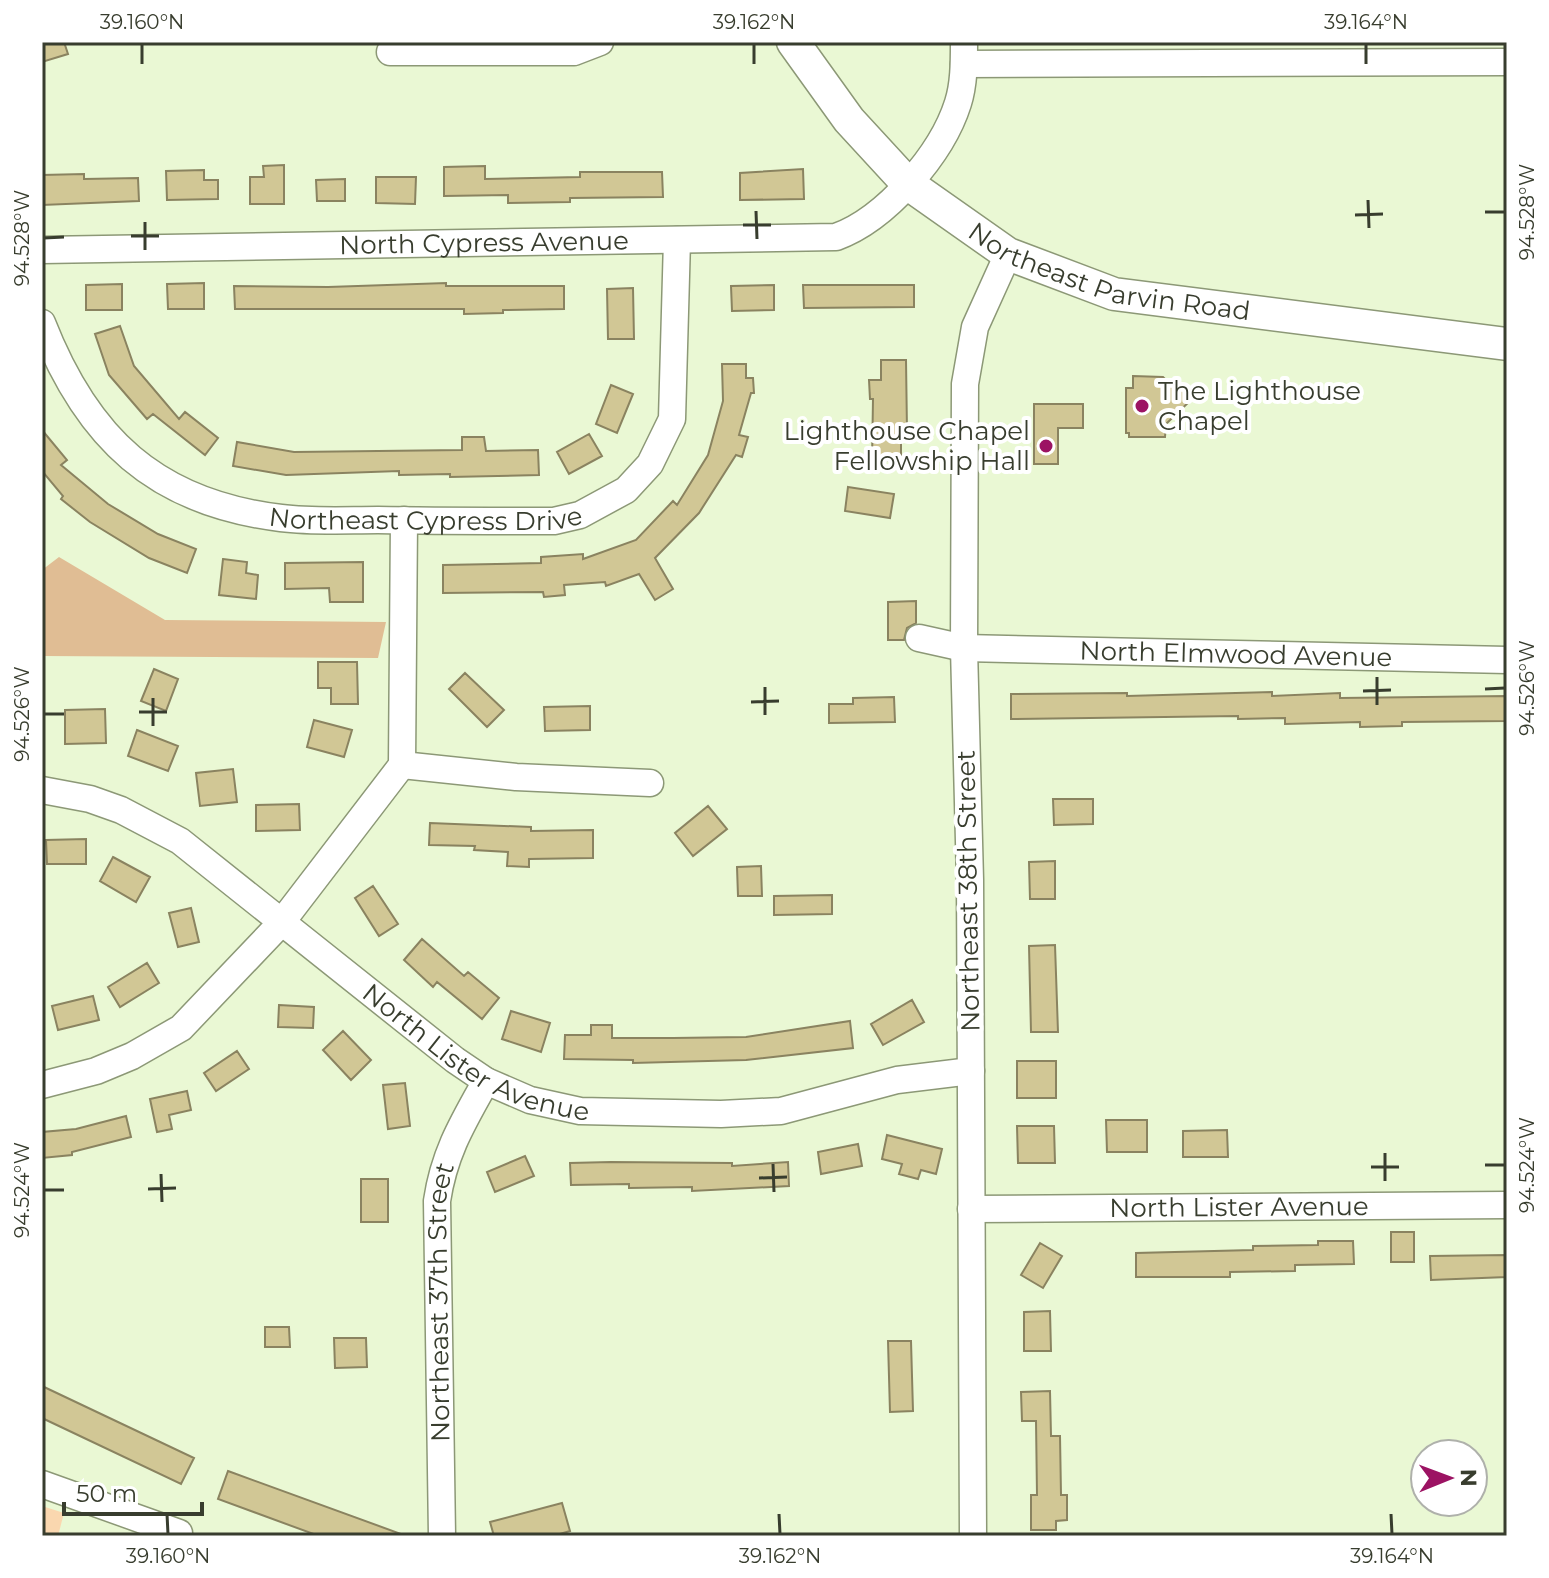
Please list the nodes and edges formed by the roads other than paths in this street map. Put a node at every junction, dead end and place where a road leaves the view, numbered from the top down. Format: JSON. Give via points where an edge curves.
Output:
{"nodes":[{"id":1,"x":600,"y":42,"type":"edge"},
{"id":2,"x":793,"y":42,"type":"edge"},
{"id":3,"x":513,"y":46,"type":"edge"},
{"id":4,"x":390,"y":52,"type":"dead end"},
{"id":5,"x":1369,"y":52,"type":"edge"},
{"id":6,"x":964,"y":53,"type":"edge"},
{"id":7,"x":1507,"y":62,"type":"edge"},
{"id":8,"x":907,"y":183,"type":"junction"},
{"id":9,"x":677,"y":240,"type":"junction"},
{"id":10,"x":42,"y":250,"type":"edge"},
{"id":11,"x":1008,"y":254,"type":"junction"},
{"id":12,"x":42,"y":323,"type":"edge"},
{"id":13,"x":1507,"y":344,"type":"edge"},
{"id":14,"x":404,"y":520,"type":"junction"},
{"id":15,"x":919,"y":638,"type":"dead end"},
{"id":16,"x":964,"y":648,"type":"junction"},
{"id":17,"x":1507,"y":660,"type":"edge"},
{"id":18,"x":402,"y":765,"type":"junction"},
{"id":19,"x":650,"y":783,"type":"dead end"},
{"id":20,"x":42,"y":790,"type":"edge"},
{"id":21,"x":281,"y":923,"type":"junction"},
{"id":22,"x":971,"y":1071,"type":"junction"},
{"id":23,"x":486,"y":1081,"type":"junction"},
{"id":24,"x":42,"y":1085,"type":"edge"},
{"id":25,"x":1507,"y":1205,"type":"edge"},
{"id":26,"x":971,"y":1209,"type":"junction"},
{"id":27,"x":42,"y":1484,"type":"edge"},
{"id":28,"x":179,"y":1535,"type":"edge"},
{"id":29,"x":442,"y":1536,"type":"edge"},
{"id":30,"x":973,"y":1536,"type":"edge"}],
"edges":[{"from":1,"to":3,"type":"street","via":[[574,52]]},
{"from":2,"to":8,"type":"main road","name":"Northeast Parvin Road","via":[[849,120]]},
{"from":3,"to":4,"type":"street"},
{"from":5,"to":6,"type":"street"},
{"from":5,"to":7,"type":"street"},
{"from":6,"to":8,"type":"street","via":[[958,102],[948,128]]},
{"from":8,"to":9,"type":"street","name":"North Cypress Avenue","via":[[872,219],[836,237]]},
{"from":8,"to":11,"type":"main road","name":"Northeast Parvin Road"},
{"from":9,"to":10,"type":"street","name":"North Cypress Avenue"},
{"from":9,"to":14,"type":"street","name":"Northeast Cypress Drive","via":[[672,419],[650,464],[626,490],[580,515],[554,521]]},
{"from":11,"to":13,"type":"main road","name":"Northeast Parvin Road","via":[[1114,294]]},
{"from":11,"to":16,"type":"street","name":"Northeast 38th Street","via":[[975,327],[967,366]]},
{"from":12,"to":14,"type":"street","name":"Northeast Cypress Drive","via":[[89,414],[142,468],[179,492],[280,518]]},
{"from":14,"to":18,"type":"street"},
{"from":15,"to":16,"type":"street","name":"North Elmwood Avenue"},
{"from":16,"to":17,"type":"street","name":"North Elmwood Avenue"},
{"from":16,"to":22,"type":"street","name":"Northeast 38th Street"},
{"from":18,"to":19,"type":"street"},
{"from":18,"to":21,"type":"street"},
{"from":20,"to":21,"type":"street","name":"North Lister Avenue","via":[[90,799],[152,824],[207,861]]},
{"from":21,"to":23,"type":"street","name":"North Lister Avenue"},
{"from":21,"to":24,"type":"street","via":[[181,1028],[96,1071]]},
{"from":22,"to":23,"type":"street","name":"North Lister Avenue","via":[[897,1080],[781,1111],[721,1114],[580,1111],[530,1100]]},
{"from":22,"to":26,"type":"street","name":"Northeast 38th Street"},
{"from":23,"to":29,"type":"street","name":"Northeast 37th Street","via":[[453,1140],[437,1201]]},
{"from":25,"to":26,"type":"street","name":"North Lister Avenue"},
{"from":26,"to":30,"type":"street","name":"Northeast 38th Street"},
{"from":27,"to":28,"type":"street"}]}
